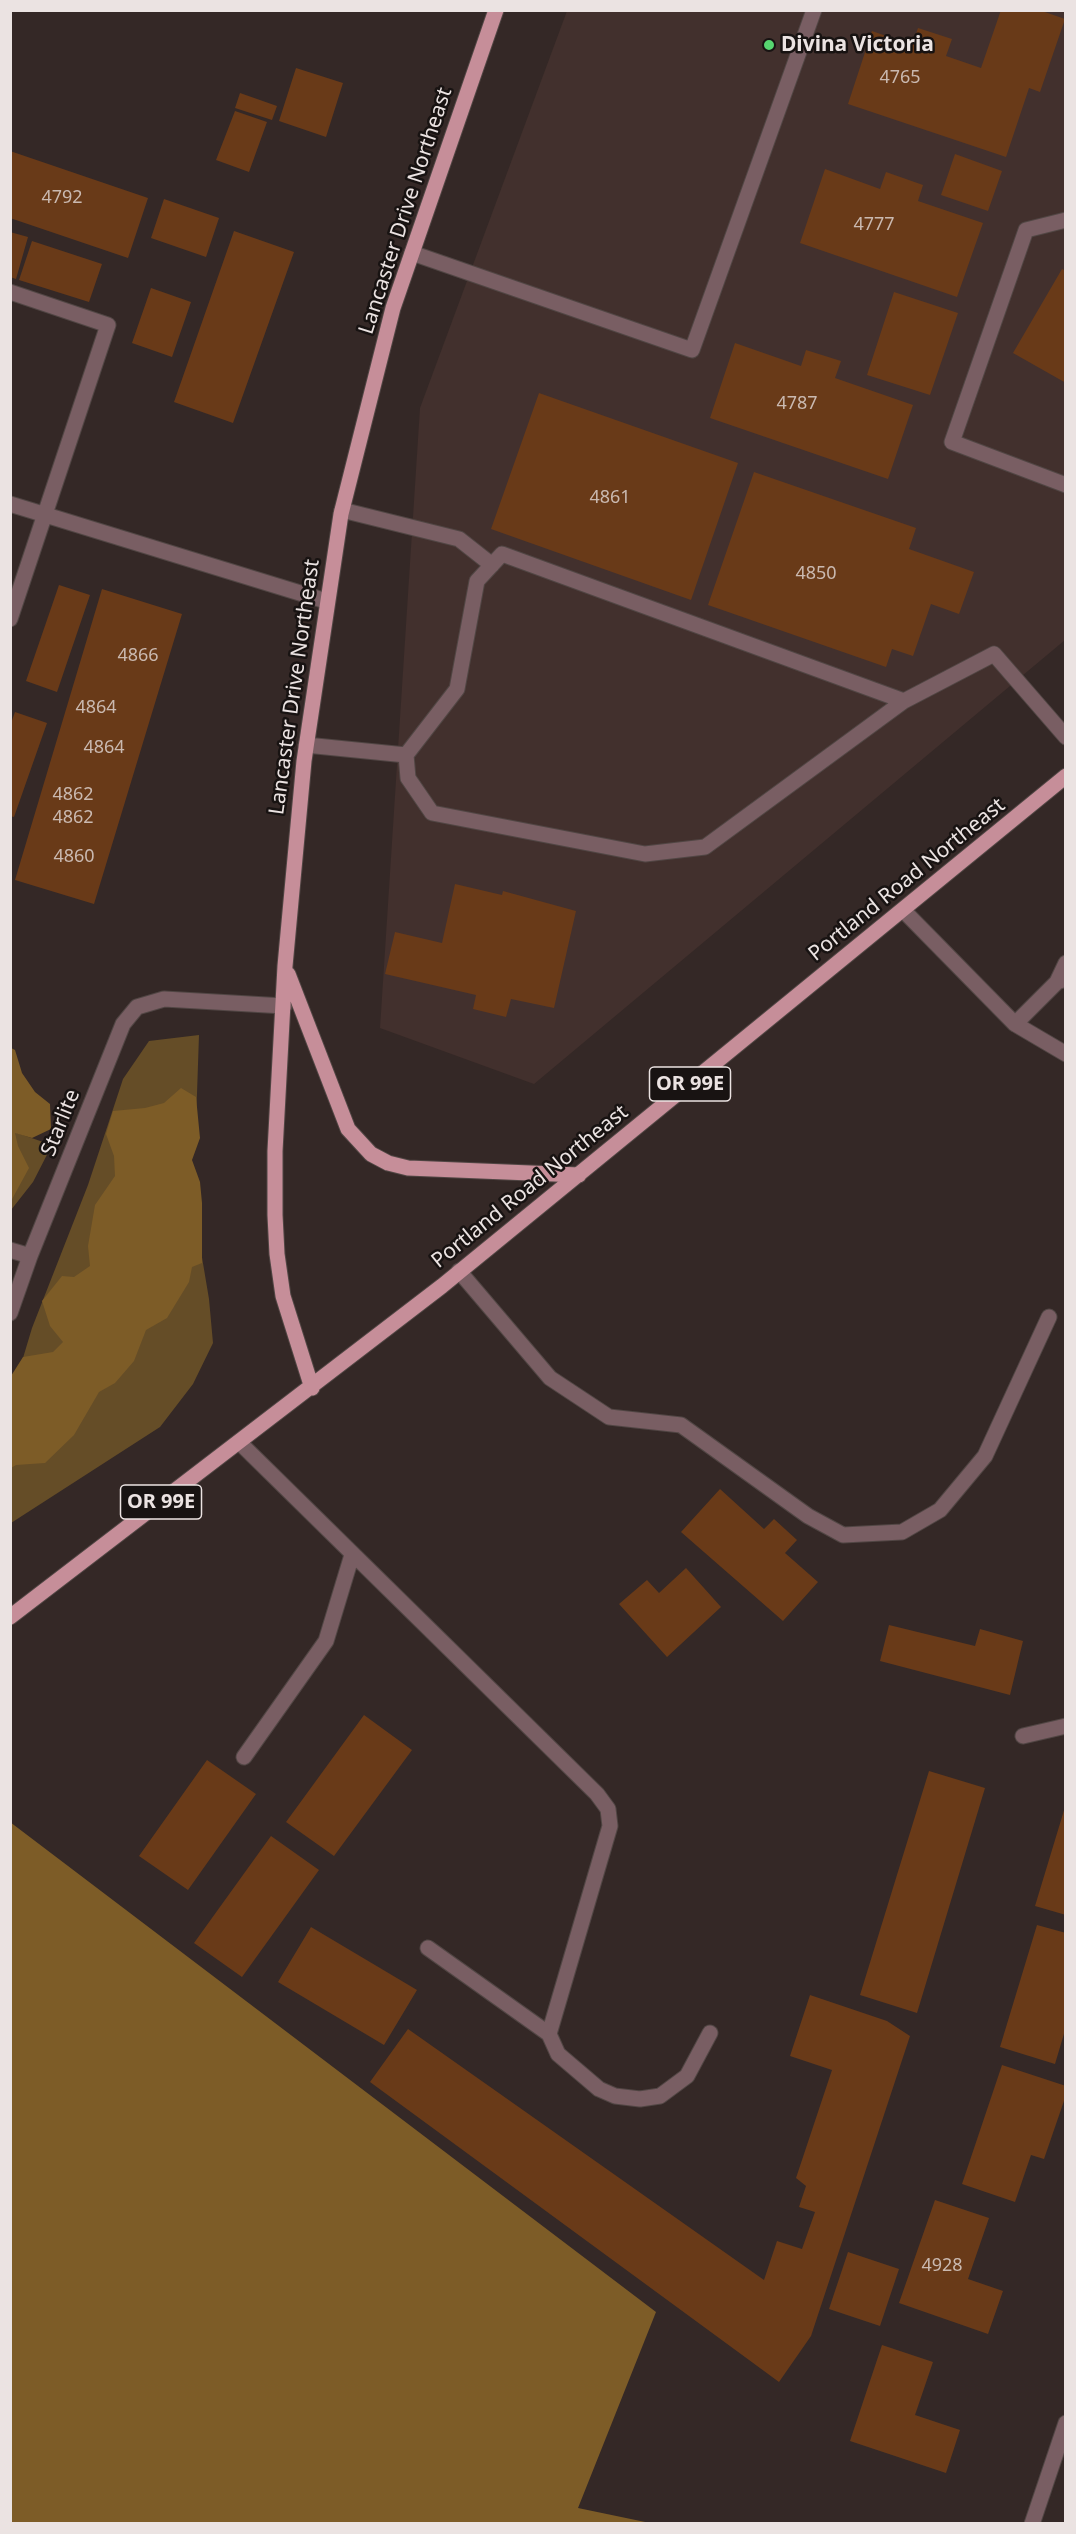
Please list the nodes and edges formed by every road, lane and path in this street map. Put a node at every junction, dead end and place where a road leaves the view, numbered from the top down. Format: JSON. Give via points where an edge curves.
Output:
{"nodes":[{"id":1,"x":496,"y":10,"type":"edge"},
{"id":2,"x":814,"y":10,"type":"edge"},
{"id":3,"x":1065,"y":220,"type":"edge"},
{"id":4,"x":412,"y":253,"type":"junction"},
{"id":5,"x":10,"y":292,"type":"edge"},
{"id":6,"x":1065,"y":485,"type":"edge"},
{"id":7,"x":10,"y":504,"type":"edge"},
{"id":8,"x":342,"y":510,"type":"junction"},
{"id":9,"x":46,"y":516,"type":"junction"},
{"id":10,"x":492,"y":565,"type":"junction"},
{"id":11,"x":326,"y":601,"type":"junction"},
{"id":12,"x":10,"y":619,"type":"edge"},
{"id":13,"x":904,"y":701,"type":"junction"},
{"id":14,"x":1065,"y":737,"type":"edge"},
{"id":15,"x":306,"y":745,"type":"junction"},
{"id":16,"x":406,"y":755,"type":"junction"},
{"id":17,"x":1065,"y":776,"type":"edge"},
{"id":18,"x":903,"y":910,"type":"junction"},
{"id":19,"x":1065,"y":963,"type":"edge"},
{"id":20,"x":285,"y":966,"type":"junction"},
{"id":21,"x":1061,"y":981,"type":"edge"},
{"id":22,"x":284,"y":1006,"type":"junction"},
{"id":23,"x":1015,"y":1024,"type":"junction"},
{"id":24,"x":1065,"y":1054,"type":"edge"},
{"id":25,"x":579,"y":1175,"type":"junction"},
{"id":26,"x":10,"y":1250,"type":"edge"},
{"id":27,"x":30,"y":1256,"type":"junction"},
{"id":28,"x":459,"y":1271,"type":"junction"},
{"id":29,"x":10,"y":1313,"type":"edge"},
{"id":30,"x":1049,"y":1317,"type":"dead end"},
{"id":31,"x":312,"y":1388,"type":"junction"},
{"id":32,"x":239,"y":1443,"type":"junction"},
{"id":33,"x":352,"y":1555,"type":"junction"},
{"id":34,"x":10,"y":1617,"type":"edge"},
{"id":35,"x":1065,"y":1726,"type":"edge"},
{"id":36,"x":1023,"y":1736,"type":"dead end"},
{"id":37,"x":244,"y":1757,"type":"dead end"},
{"id":38,"x":428,"y":1948,"type":"dead end"},
{"id":39,"x":710,"y":2033,"type":"dead end"},
{"id":40,"x":549,"y":2034,"type":"junction"},
{"id":41,"x":1065,"y":2423,"type":"edge"},
{"id":42,"x":1032,"y":2523,"type":"edge"}],
"edges":[{"from":1,"to":4,"type":"main road","name":"Lancaster Drive Northeast"},
{"from":2,"to":4,"type":"street","via":[[692,350]]},
{"from":3,"to":6,"type":"street","via":[[1026,230],[952,442]]},
{"from":4,"to":8,"type":"main road","name":"Lancaster Drive Northeast","via":[[393,308]]},
{"from":5,"to":9,"type":"street","via":[[108,325]]},
{"from":7,"to":9,"type":"street"},
{"from":8,"to":10,"type":"street","via":[[459,539]]},
{"from":8,"to":11,"type":"main road","name":"Lancaster Drive Northeast"},
{"from":9,"to":11,"type":"street"},
{"from":9,"to":12,"type":"street"},
{"from":10,"to":13,"type":"street","via":[[502,554]]},
{"from":10,"to":16,"type":"street","via":[[477,581],[457,689]]},
{"from":11,"to":15,"type":"main road","name":"Lancaster Drive Northeast"},
{"from":13,"to":14,"type":"street","via":[[993,654]]},
{"from":13,"to":16,"type":"street","via":[[705,847],[645,854],[432,813],[408,778]]},
{"from":15,"to":16,"type":"street"},
{"from":15,"to":20,"type":"main road","name":"Lancaster Drive Northeast"},
{"from":17,"to":18,"type":"main road","name":"Portland Road Northeast","number":"OR 99E"},
{"from":18,"to":23,"type":"street"},
{"from":18,"to":25,"type":"main road","name":"Portland Road Northeast","number":"OR 99E"},
{"from":19,"to":21,"type":"street"},
{"from":20,"to":22,"type":"main road","name":"Lancaster Drive Northeast"},
{"from":20,"to":25,"type":"main road","via":[[348,1129],[371,1154],[408,1168]]},
{"from":21,"to":23,"type":"street"},
{"from":22,"to":27,"type":"street","name":"Starlite","via":[[164,999],[137,1007],[123,1024]]},
{"from":22,"to":31,"type":"main road","name":"Lancaster Drive Northeast","via":[[275,1151],[277,1254],[284,1296]]},
{"from":23,"to":24,"type":"street"},
{"from":25,"to":28,"type":"main road","name":"Portland Road Northeast","number":"OR 99E"},
{"from":26,"to":27,"type":"street"},
{"from":27,"to":29,"type":"street","name":"Starlite"},
{"from":28,"to":30,"type":"street","via":[[550,1378],[609,1417],[681,1425],[808,1516],[843,1535],[902,1532],[940,1510],[986,1456]]},
{"from":28,"to":31,"type":"main road","name":"Portland Road Northeast","number":"OR 99E"},
{"from":31,"to":32,"type":"main road","name":"Portland Road Northeast","number":"OR 99E"},
{"from":32,"to":33,"type":"street"},
{"from":32,"to":34,"type":"main road","name":"Portland Road Northeast","number":"OR 99E"},
{"from":33,"to":37,"type":"street","via":[[326,1641]]},
{"from":33,"to":40,"type":"street","via":[[608,1809],[610,1826]]},
{"from":35,"to":36,"type":"street"},
{"from":38,"to":40,"type":"street"},
{"from":39,"to":40,"type":"street","via":[[687,2076],[660,2096],[640,2099],[615,2096],[599,2089],[558,2054]]},
{"from":41,"to":42,"type":"street"}]}
